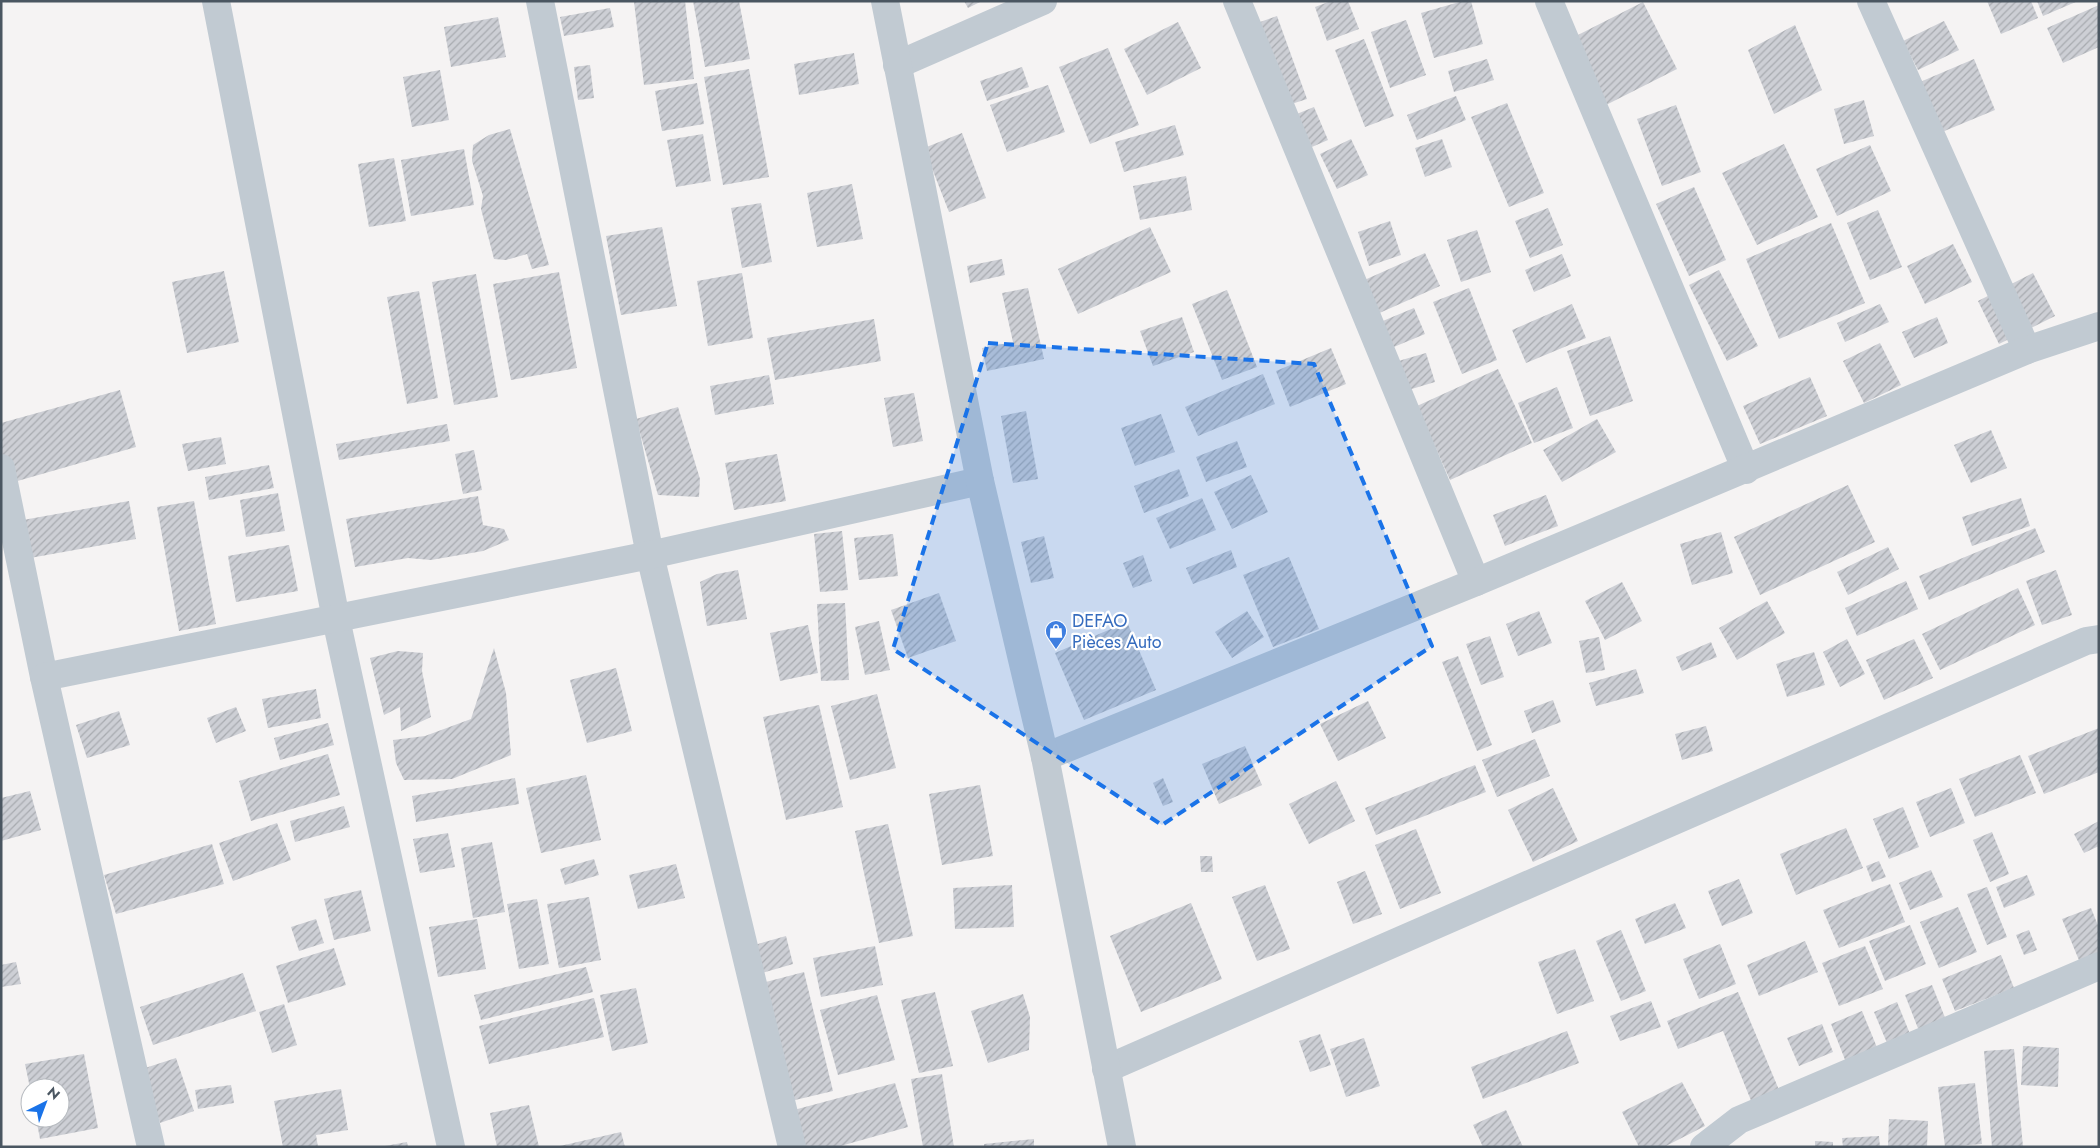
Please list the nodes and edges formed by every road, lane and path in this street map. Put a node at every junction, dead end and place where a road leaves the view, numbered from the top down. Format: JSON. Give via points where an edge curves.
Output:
{"nodes":[{"id":1,"x":216,"y":1,"type":"edge"},
{"id":2,"x":540,"y":1,"type":"edge"},
{"id":3,"x":885,"y":1,"type":"edge"},
{"id":4,"x":1043,"y":1,"type":"edge"},
{"id":5,"x":1238,"y":1,"type":"edge"},
{"id":6,"x":1549,"y":1,"type":"edge"},
{"id":7,"x":1871,"y":1,"type":"edge"},
{"id":8,"x":897,"y":65,"type":"junction"},
{"id":9,"x":2099,"y":326,"type":"edge"},
{"id":10,"x":2027,"y":350,"type":"junction"},
{"id":11,"x":1,"y":468,"type":"edge"},
{"id":12,"x":1746,"y":470,"type":"junction"},
{"id":13,"x":980,"y":481,"type":"junction"},
{"id":14,"x":650,"y":556,"type":"junction"},
{"id":15,"x":1476,"y":582,"type":"junction"},
{"id":16,"x":336,"y":619,"type":"junction"},
{"id":17,"x":2095,"y":634,"type":"edge"},
{"id":18,"x":44,"y":677,"type":"junction"},
{"id":19,"x":1045,"y":757,"type":"junction"},
{"id":20,"x":2099,"y":966,"type":"edge"},
{"id":21,"x":1106,"y":1069,"type":"junction"},
{"id":22,"x":1739,"y":1120,"type":"junction"},
{"id":23,"x":151,"y":1147,"type":"edge"},
{"id":24,"x":451,"y":1147,"type":"edge"},
{"id":25,"x":792,"y":1147,"type":"edge"},
{"id":26,"x":1122,"y":1147,"type":"edge"},
{"id":27,"x":1704,"y":1147,"type":"edge"},
{"id":28,"x":1741,"y":1147,"type":"edge"}],
"edges":[{"from":1,"to":16,"type":"street"},
{"from":2,"to":14,"type":"street"},
{"from":3,"to":8,"type":"street"},
{"from":4,"to":8,"type":"street"},
{"from":5,"to":15,"type":"street"},
{"from":6,"to":12,"type":"street"},
{"from":7,"to":10,"type":"street"},
{"from":8,"to":13,"type":"street"},
{"from":9,"to":10,"type":"street"},
{"from":10,"to":12,"type":"street"},
{"from":11,"to":18,"type":"street"},
{"from":12,"to":15,"type":"street"},
{"from":13,"to":14,"type":"street"},
{"from":13,"to":19,"type":"street"},
{"from":14,"to":16,"type":"street"},
{"from":14,"to":25,"type":"street"},
{"from":15,"to":19,"type":"street"},
{"from":16,"to":18,"type":"street"},
{"from":16,"to":24,"type":"street"},
{"from":17,"to":21,"type":"street"},
{"from":18,"to":23,"type":"street"},
{"from":19,"to":21,"type":"street"},
{"from":20,"to":22,"type":"street"},
{"from":21,"to":26,"type":"street"},
{"from":22,"to":27,"type":"street"},
{"from":22,"to":28,"type":"street"}]}
